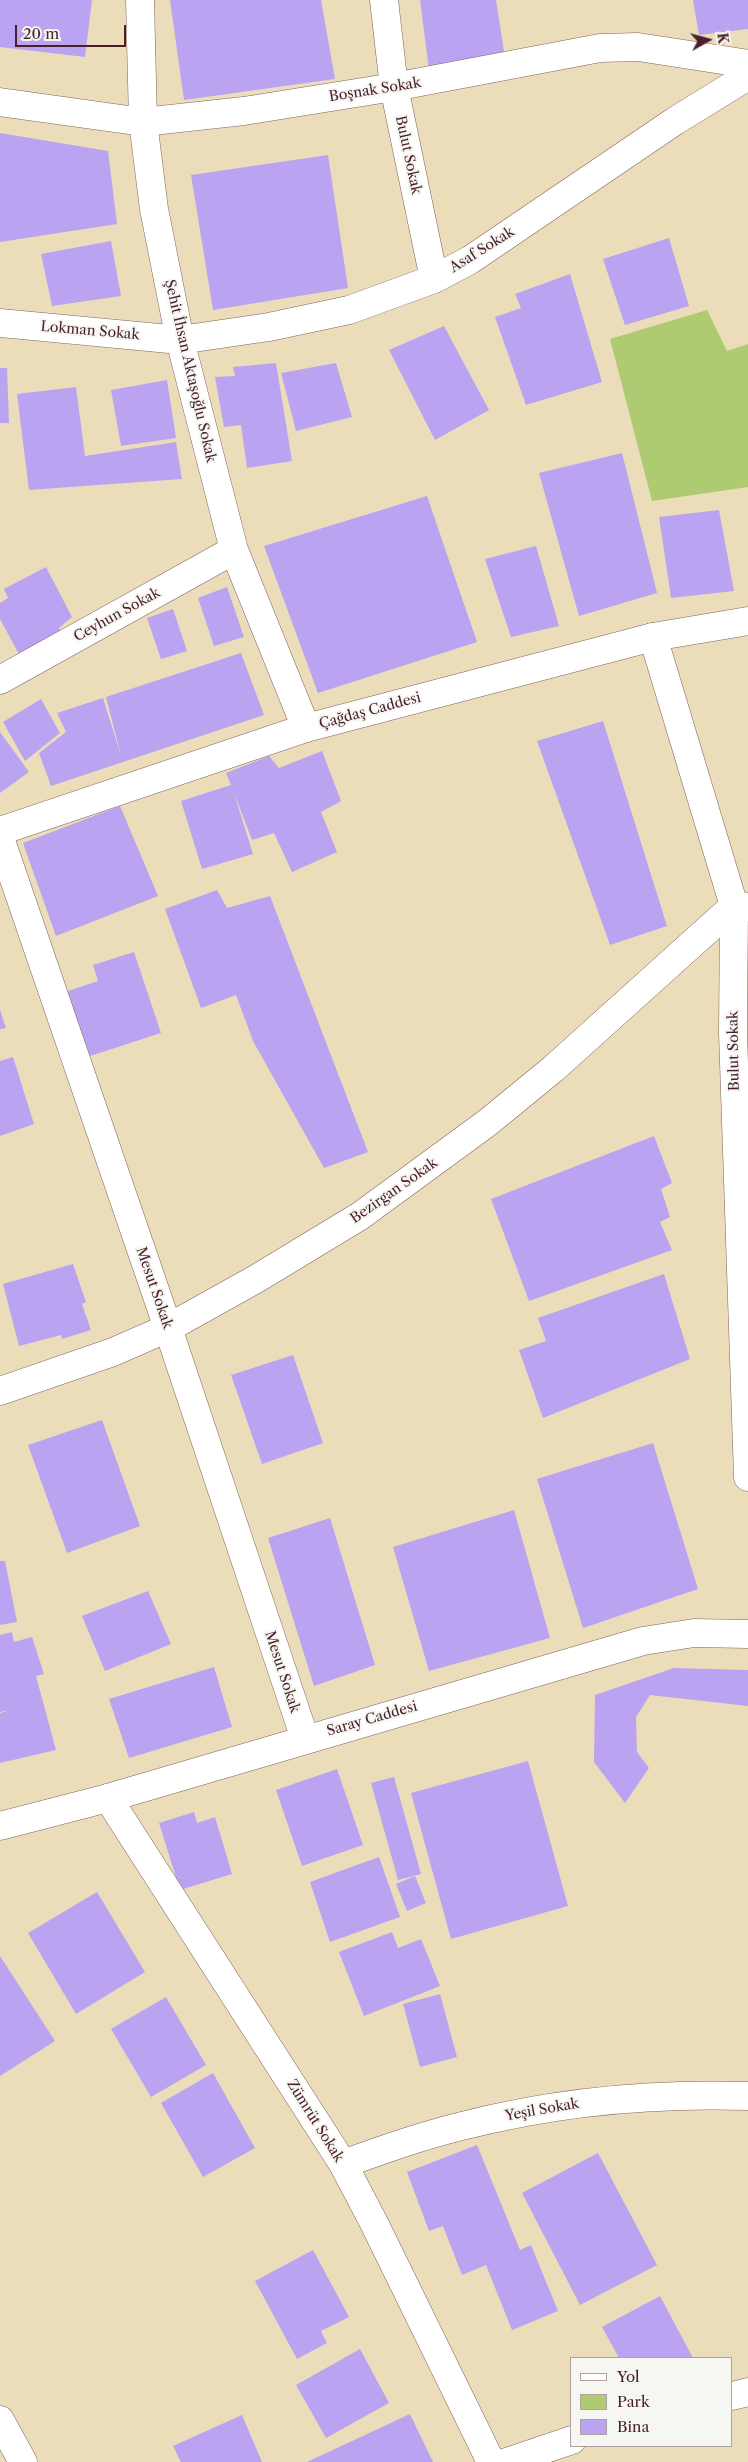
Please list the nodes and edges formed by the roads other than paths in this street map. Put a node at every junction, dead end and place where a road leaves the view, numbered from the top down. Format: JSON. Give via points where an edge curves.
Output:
{"nodes":[{"id":1,"x":140,"y":0,"type":"edge"},
{"id":2,"x":384,"y":0,"type":"edge"},
{"id":3,"x":748,"y":64,"type":"edge"},
{"id":4,"x":748,"y":76,"type":"edge"},
{"id":5,"x":394,"y":87,"type":"junction"},
{"id":6,"x":0,"y":102,"type":"edge"},
{"id":7,"x":143,"y":122,"type":"junction"},
{"id":8,"x":434,"y":279,"type":"junction"},
{"id":9,"x":0,"y":323,"type":"edge"},
{"id":10,"x":180,"y":340,"type":"junction"},
{"id":11,"x":234,"y":550,"type":"junction"},
{"id":12,"x":748,"y":621,"type":"edge"},
{"id":13,"x":653,"y":637,"type":"junction"},
{"id":14,"x":0,"y":680,"type":"edge"},
{"id":15,"x":306,"y":728,"type":"junction"},
{"id":16,"x":0,"y":831,"type":"edge"},
{"id":17,"x":0,"y":838,"type":"edge"},
{"id":18,"x":741,"y":906,"type":"edge"},
{"id":19,"x":168,"y":1328,"type":"junction"},
{"id":20,"x":0,"y":1391,"type":"edge"},
{"id":21,"x":748,"y":1477,"type":"edge"},
{"id":22,"x":748,"y":1634,"type":"edge"},
{"id":23,"x":305,"y":1739,"type":"junction"},
{"id":24,"x":108,"y":1798,"type":"junction"},
{"id":25,"x":0,"y":1826,"type":"edge"},
{"id":26,"x":748,"y":2096,"type":"edge"},
{"id":27,"x":343,"y":2164,"type":"junction"},
{"id":28,"x":748,"y":2392,"type":"edge"},
{"id":29,"x":733,"y":2396,"type":"edge"},
{"id":30,"x":0,"y":2420,"type":"edge"},
{"id":31,"x":570,"y":2441,"type":"edge"},
{"id":32,"x":23,"y":2462,"type":"edge"},
{"id":33,"x":491,"y":2462,"type":"edge"},
{"id":34,"x":507,"y":2462,"type":"edge"}],
"edges":[{"from":1,"to":7,"type":"street","name":"Şehit İhsan Aktaşoğlu Sokak"},
{"from":2,"to":5,"type":"street","name":"Bulut Sokak"},
{"from":3,"to":5,"type":"street","name":"Boşnak Sokak","via":[[638,47],[600,48]]},
{"from":4,"to":8,"type":"street","name":"Asaf Sokak","via":[[675,121],[497,243]]},
{"from":5,"to":7,"type":"street","name":"Boşnak Sokak","via":[[244,111]]},
{"from":5,"to":8,"type":"street","name":"Bulut Sokak"},
{"from":6,"to":7,"type":"street","name":"Boşnak Sokak"},
{"from":7,"to":10,"type":"street","name":"Şehit İhsan Aktaşoğlu Sokak","via":[[154,209]]},
{"from":8,"to":10,"type":"street","name":"Asaf Sokak","via":[[348,310],[269,327]]},
{"from":9,"to":10,"type":"street","name":"Lokman Sokak"},
{"from":10,"to":11,"type":"street","name":"Şehit İhsan Aktaşoğlu Sokak"},
{"from":11,"to":14,"type":"street","name":"Ceyhun Sokak"},
{"from":11,"to":15,"type":"street","name":"Şehit İhsan Aktaşoğlu Sokak"},
{"from":12,"to":13,"type":"street","name":"Çağdaş Caddesi"},
{"from":13,"to":15,"type":"street","name":"Çağdaş Caddesi"},
{"from":13,"to":18,"type":"street","name":"Bulut Sokak"},
{"from":15,"to":16,"type":"street","name":"Çağdaş Caddesi"},
{"from":17,"to":19,"type":"street","name":"Mesut Sokak"},
{"from":18,"to":19,"type":"street","name":"Bezirgan Sokak","via":[[487,1123],[360,1216]]},
{"from":18,"to":21,"type":"street","name":"Bulut Sokak","via":[[733,1034]]},
{"from":19,"to":20,"type":"street","name":"Bezirgan Sokak","via":[[113,1352]]},
{"from":19,"to":23,"type":"street","name":"Mesut Sokak"},
{"from":22,"to":23,"type":"street","name":"Saray Caddesi","via":[[694,1634],[643,1641]]},
{"from":23,"to":24,"type":"street","name":"Saray Caddesi"},
{"from":24,"to":25,"type":"street","name":"Saray Caddesi"},
{"from":24,"to":27,"type":"street","name":"Zümrüt Sokak"},
{"from":26,"to":27,"type":"street","name":"Yeşil Sokak","via":[[695,2094],[576,2103],[522,2112],[461,2126]]},
{"from":27,"to":33,"type":"street","name":"Zümrüt Sokak"},
{"from":28,"to":29,"type":"street"},
{"from":30,"to":32,"type":"street"},
{"from":31,"to":34,"type":"street"}]}
